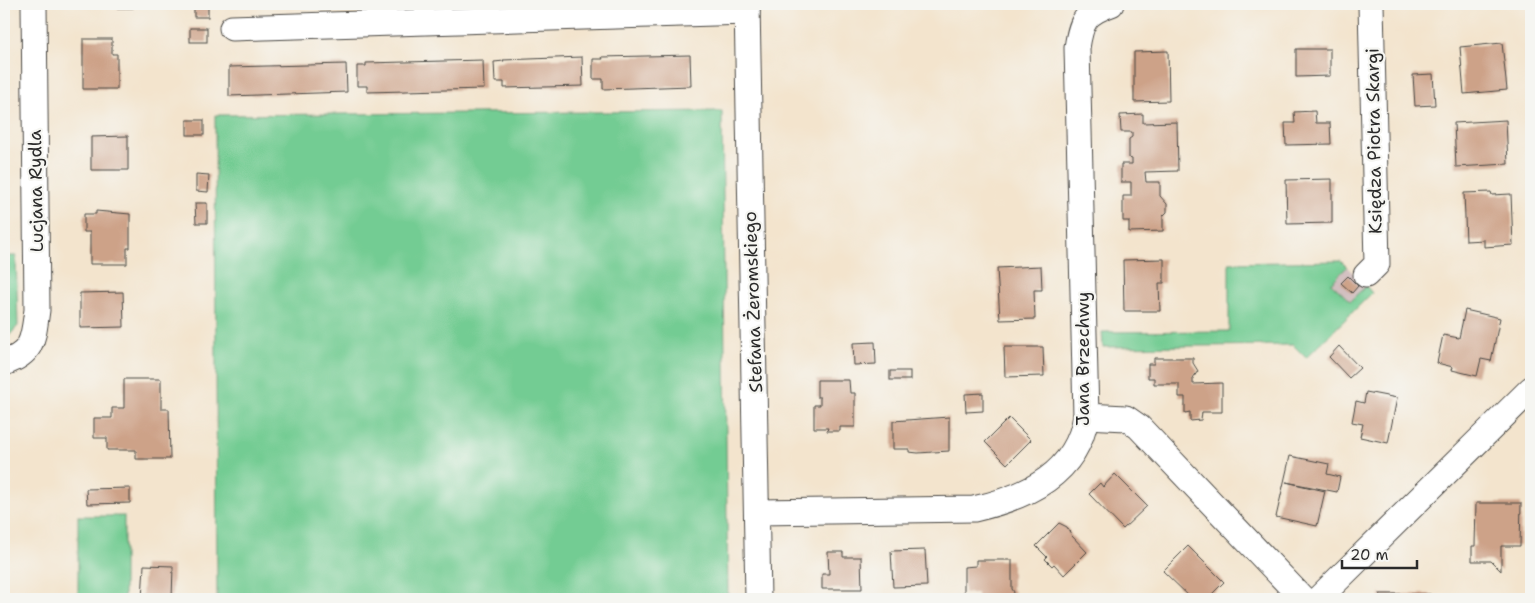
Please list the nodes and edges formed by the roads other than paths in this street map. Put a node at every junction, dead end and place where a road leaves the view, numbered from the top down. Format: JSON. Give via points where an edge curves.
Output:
{"nodes":[{"id":1,"x":34,"y":4,"type":"edge"},
{"id":2,"x":1111,"y":4,"type":"edge"},
{"id":3,"x":1372,"y":4,"type":"edge"},
{"id":4,"x":747,"y":8,"type":"edge"},
{"id":5,"x":232,"y":28,"type":"dead end"},
{"id":6,"x":1366,"y":275,"type":"dead end"},
{"id":7,"x":4,"y":363,"type":"edge"},
{"id":8,"x":1531,"y":389,"type":"edge"},
{"id":9,"x":1086,"y":416,"type":"junction"},
{"id":10,"x":758,"y":512,"type":"junction"},
{"id":11,"x":758,"y":599,"type":"edge"},
{"id":12,"x":1303,"y":599,"type":"edge"},
{"id":13,"x":1318,"y":599,"type":"edge"}],
"edges":[{"from":1,"to":7,"type":"street","name":"Lucjana Rydla","via":[[37,310],[32,342],[19,358]]},
{"from":2,"to":9,"type":"street","name":"Jana Brzechwy","via":[[1092,12],[1084,20],[1078,38]]},
{"from":3,"to":6,"type":"street","name":"Księdza Piotra Skargi","via":[[1377,264]]},
{"from":4,"to":5,"type":"street"},
{"from":4,"to":10,"type":"street","name":"Stefana Żeromskiego"},
{"from":8,"to":13,"type":"street"},
{"from":9,"to":10,"type":"street","name":"Jana Brzechwy","via":[[1077,448],[1050,478],[1028,493],[1004,502],[974,509]]},
{"from":9,"to":12,"type":"street","via":[[1126,418],[1140,427]]},
{"from":10,"to":11,"type":"street","name":"Stefana Żeromskiego"}]}
